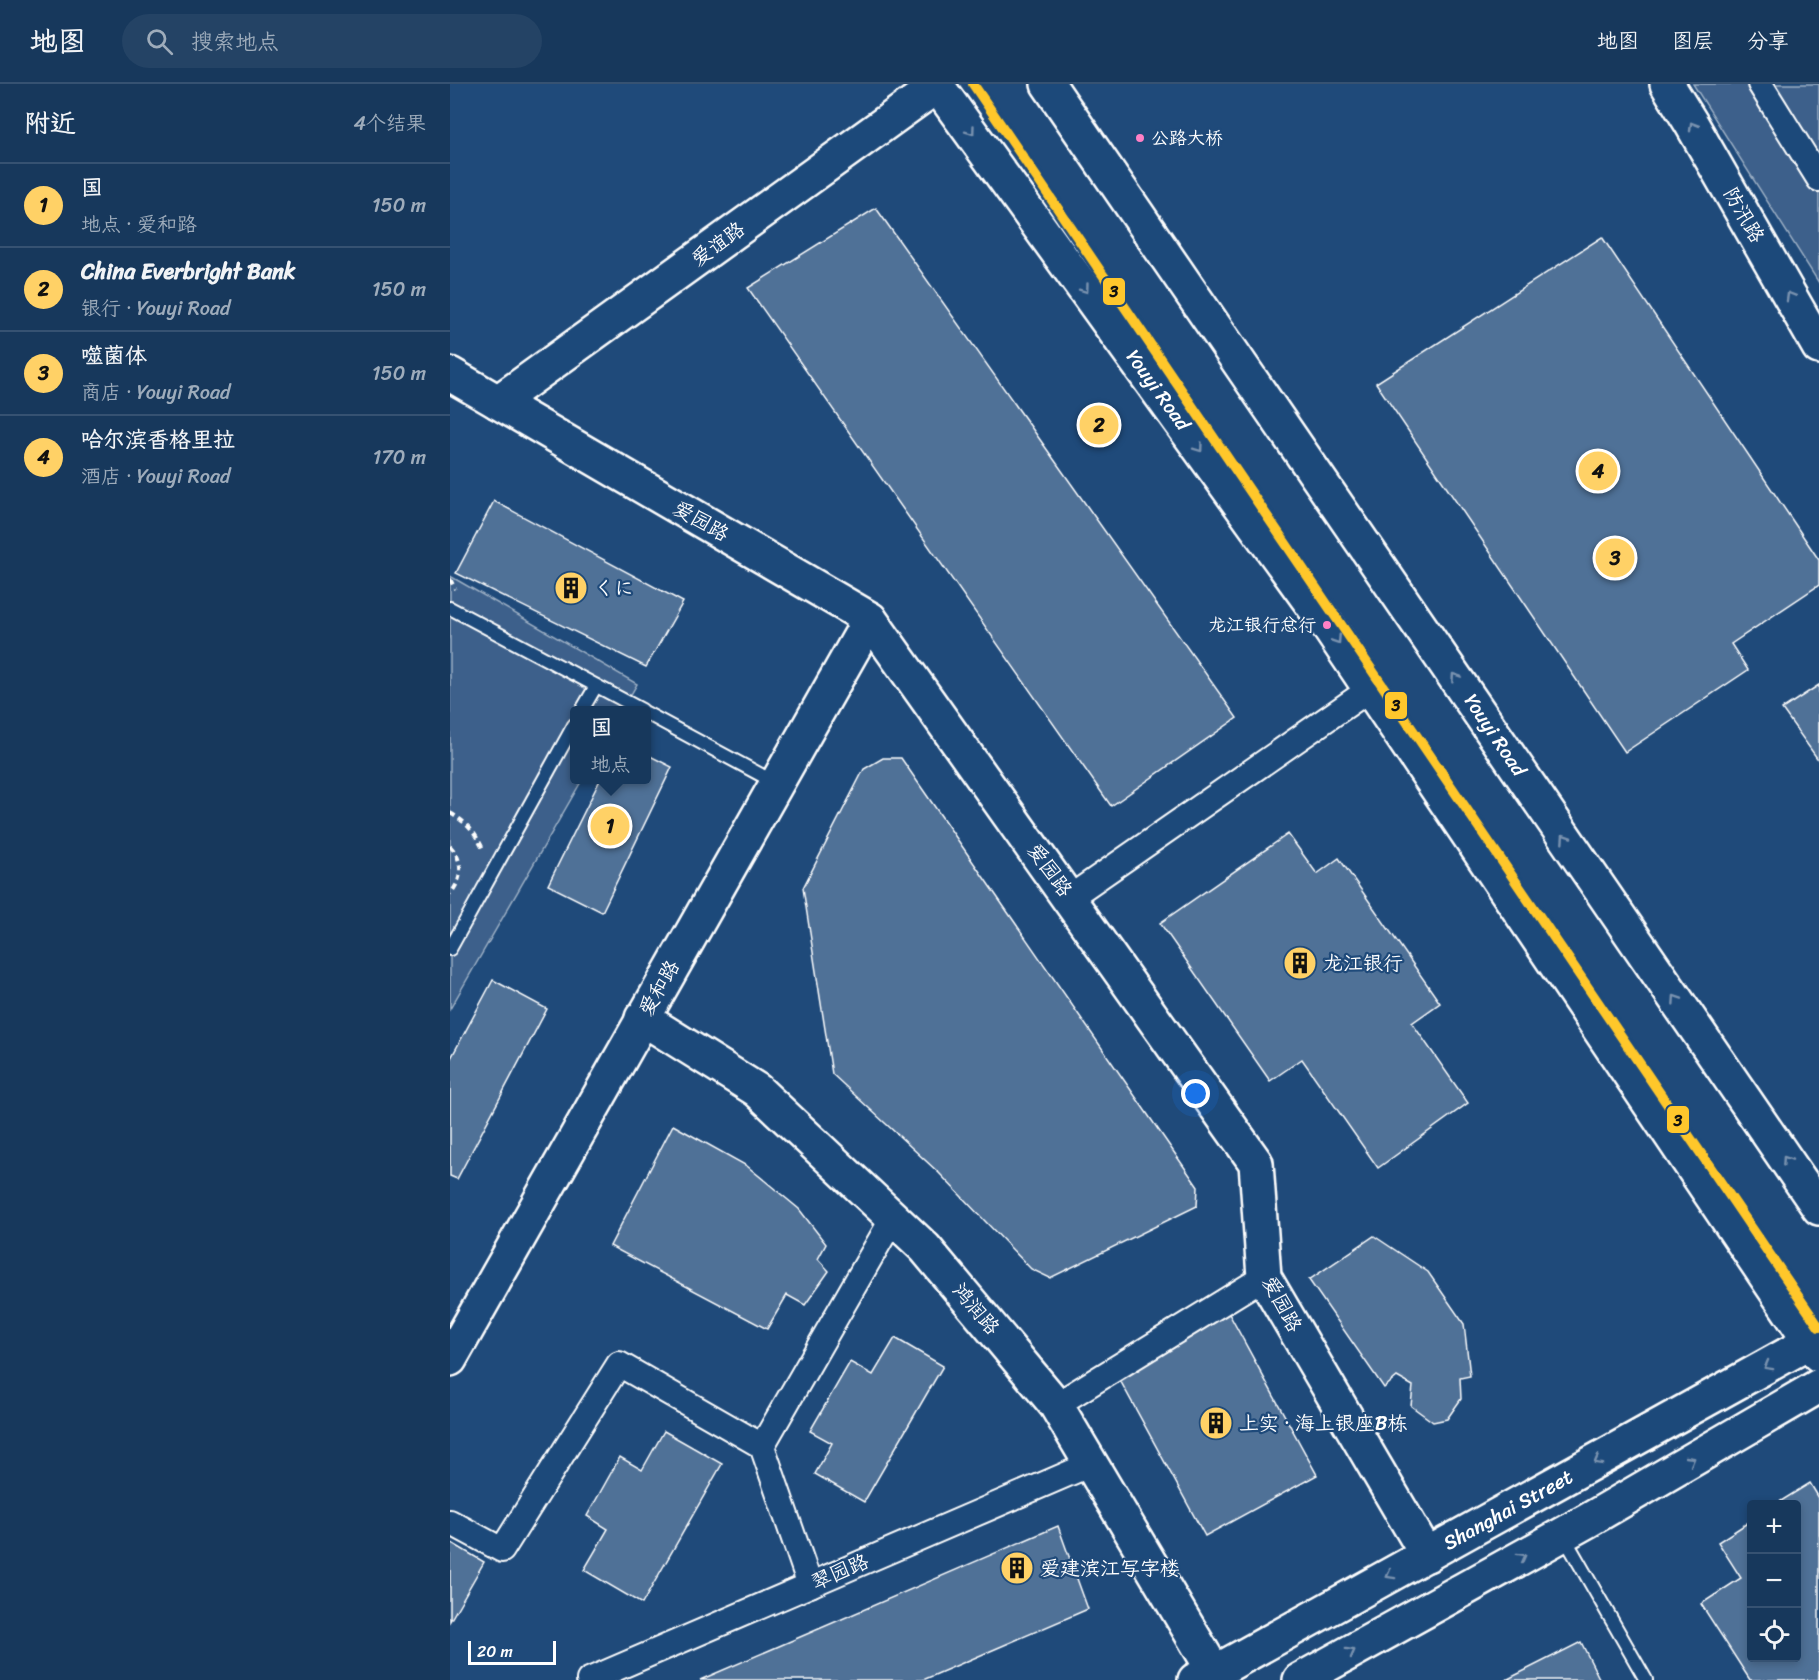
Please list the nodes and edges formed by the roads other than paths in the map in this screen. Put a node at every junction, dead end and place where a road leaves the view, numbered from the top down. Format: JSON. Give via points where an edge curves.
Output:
{"nodes":[{"id":1,"x":1048,"y":84,"type":"edge"},
{"id":2,"x":1666,"y":84,"type":"edge"},
{"id":3,"x":1760,"y":84,"type":"edge"},
{"id":4,"x":937,"y":85,"type":"edge"},
{"id":5,"x":1819,"y":178,"type":"edge"},
{"id":6,"x":1819,"y":346,"type":"edge"},
{"id":7,"x":450,"y":374,"type":"edge"},
{"id":8,"x":498,"y":402,"type":"junction"},
{"id":9,"x":450,"y":608,"type":"edge"},
{"id":10,"x":870,"y":619,"type":"junction"},
{"id":11,"x":596,"y":686,"type":"junction"},
{"id":12,"x":1370,"y":690,"type":"junction"},
{"id":13,"x":585,"y":706,"type":"edge"},
{"id":14,"x":633,"y":706,"type":"edge"},
{"id":15,"x":651,"y":716,"type":"edge"},
{"id":16,"x":570,"y":732,"type":"edge"},
{"id":17,"x":776,"y":783,"type":"junction"},
{"id":18,"x":1069,"y":898,"type":"junction"},
{"id":19,"x":450,"y":948,"type":"edge"},
{"id":20,"x":642,"y":1018,"type":"junction"},
{"id":21,"x":1819,"y":1208,"type":"edge"},
{"id":22,"x":893,"y":1218,"type":"junction"},
{"id":23,"x":1264,"y":1277,"type":"junction"},
{"id":24,"x":1816,"y":1345,"type":"edge"},
{"id":25,"x":450,"y":1359,"type":"edge"},
{"id":26,"x":1819,"y":1386,"type":"edge"},
{"id":27,"x":1056,"y":1405,"type":"junction"},
{"id":28,"x":762,"y":1446,"type":"junction"},
{"id":29,"x":1091,"y":1464,"type":"junction"},
{"id":30,"x":450,"y":1522,"type":"edge"},
{"id":31,"x":1563,"y":1534,"type":"junction"},
{"id":32,"x":1427,"y":1555,"type":"junction"},
{"id":33,"x":810,"y":1585,"type":"junction"},
{"id":34,"x":1210,"y":1677,"type":"edge"},
{"id":35,"x":589,"y":1680,"type":"edge"},
{"id":36,"x":1300,"y":1680,"type":"edge"},
{"id":37,"x":1646,"y":1680,"type":"edge"}],
"edges":[{"from":21,"to":1,"type":"main road","name":"Youyi Road","one_way":true},
{"from":6,"to":2,"type":"main road","name":"防汛路","one_way":true},
{"from":3,"to":5,"type":"street"},
{"from":4,"to":8,"type":"main road","name":"爱谊路"},
{"from":4,"to":12,"type":"main road","name":"Youyi Road","one_way":true},
{"from":7,"to":8,"type":"main road","name":"爱园路"},
{"from":8,"to":10,"type":"main road","name":"爱园路"},
{"from":9,"to":11,"type":"lane"},
{"from":10,"to":17,"type":"main road","name":"爱和路"},
{"from":10,"to":18,"type":"main road","name":"爱园路"},
{"from":11,"to":13,"type":"lane"},
{"from":11,"to":14,"type":"lane"},
{"from":12,"to":18,"type":"street"},
{"from":12,"to":24,"type":"main road","name":"Youyi Road"},
{"from":15,"to":17,"type":"lane"},
{"from":16,"to":19,"type":"lane"},
{"from":17,"to":20,"type":"main road","name":"爱和路"},
{"from":18,"to":23,"type":"main road","name":"爱园路","via":[[1256,1163]]},
{"from":20,"to":22,"type":"main road","name":"鸿润路","via":[[757,1090]]},
{"from":20,"to":25,"type":"main road","name":"爱和路"},
{"from":22,"to":27,"type":"main road","name":"鸿润路","via":[[925,1248]]},
{"from":22,"to":28,"type":"street"},
{"from":23,"to":27,"type":"street"},
{"from":23,"to":32,"type":"main road","name":"爱园路"},
{"from":24,"to":32,"type":"main road","name":"Shanghai Street","one_way":true},
{"from":31,"to":26,"type":"main road","one_way":true},
{"from":27,"to":29,"type":"main road","name":"鸿润路"},
{"from":28,"to":30,"type":"street","via":[[619,1364],[502,1550]]},
{"from":28,"to":33,"type":"street"},
{"from":29,"to":33,"type":"street","name":"翠园路"},
{"from":29,"to":34,"type":"main road","name":"鸿润路"},
{"from":36,"to":31,"type":"main road","one_way":true},
{"from":31,"to":37,"type":"lane"},
{"from":32,"to":34,"type":"main road","name":"Shanghai Street","one_way":true},
{"from":33,"to":35,"type":"street","name":"翠园路"}]}
